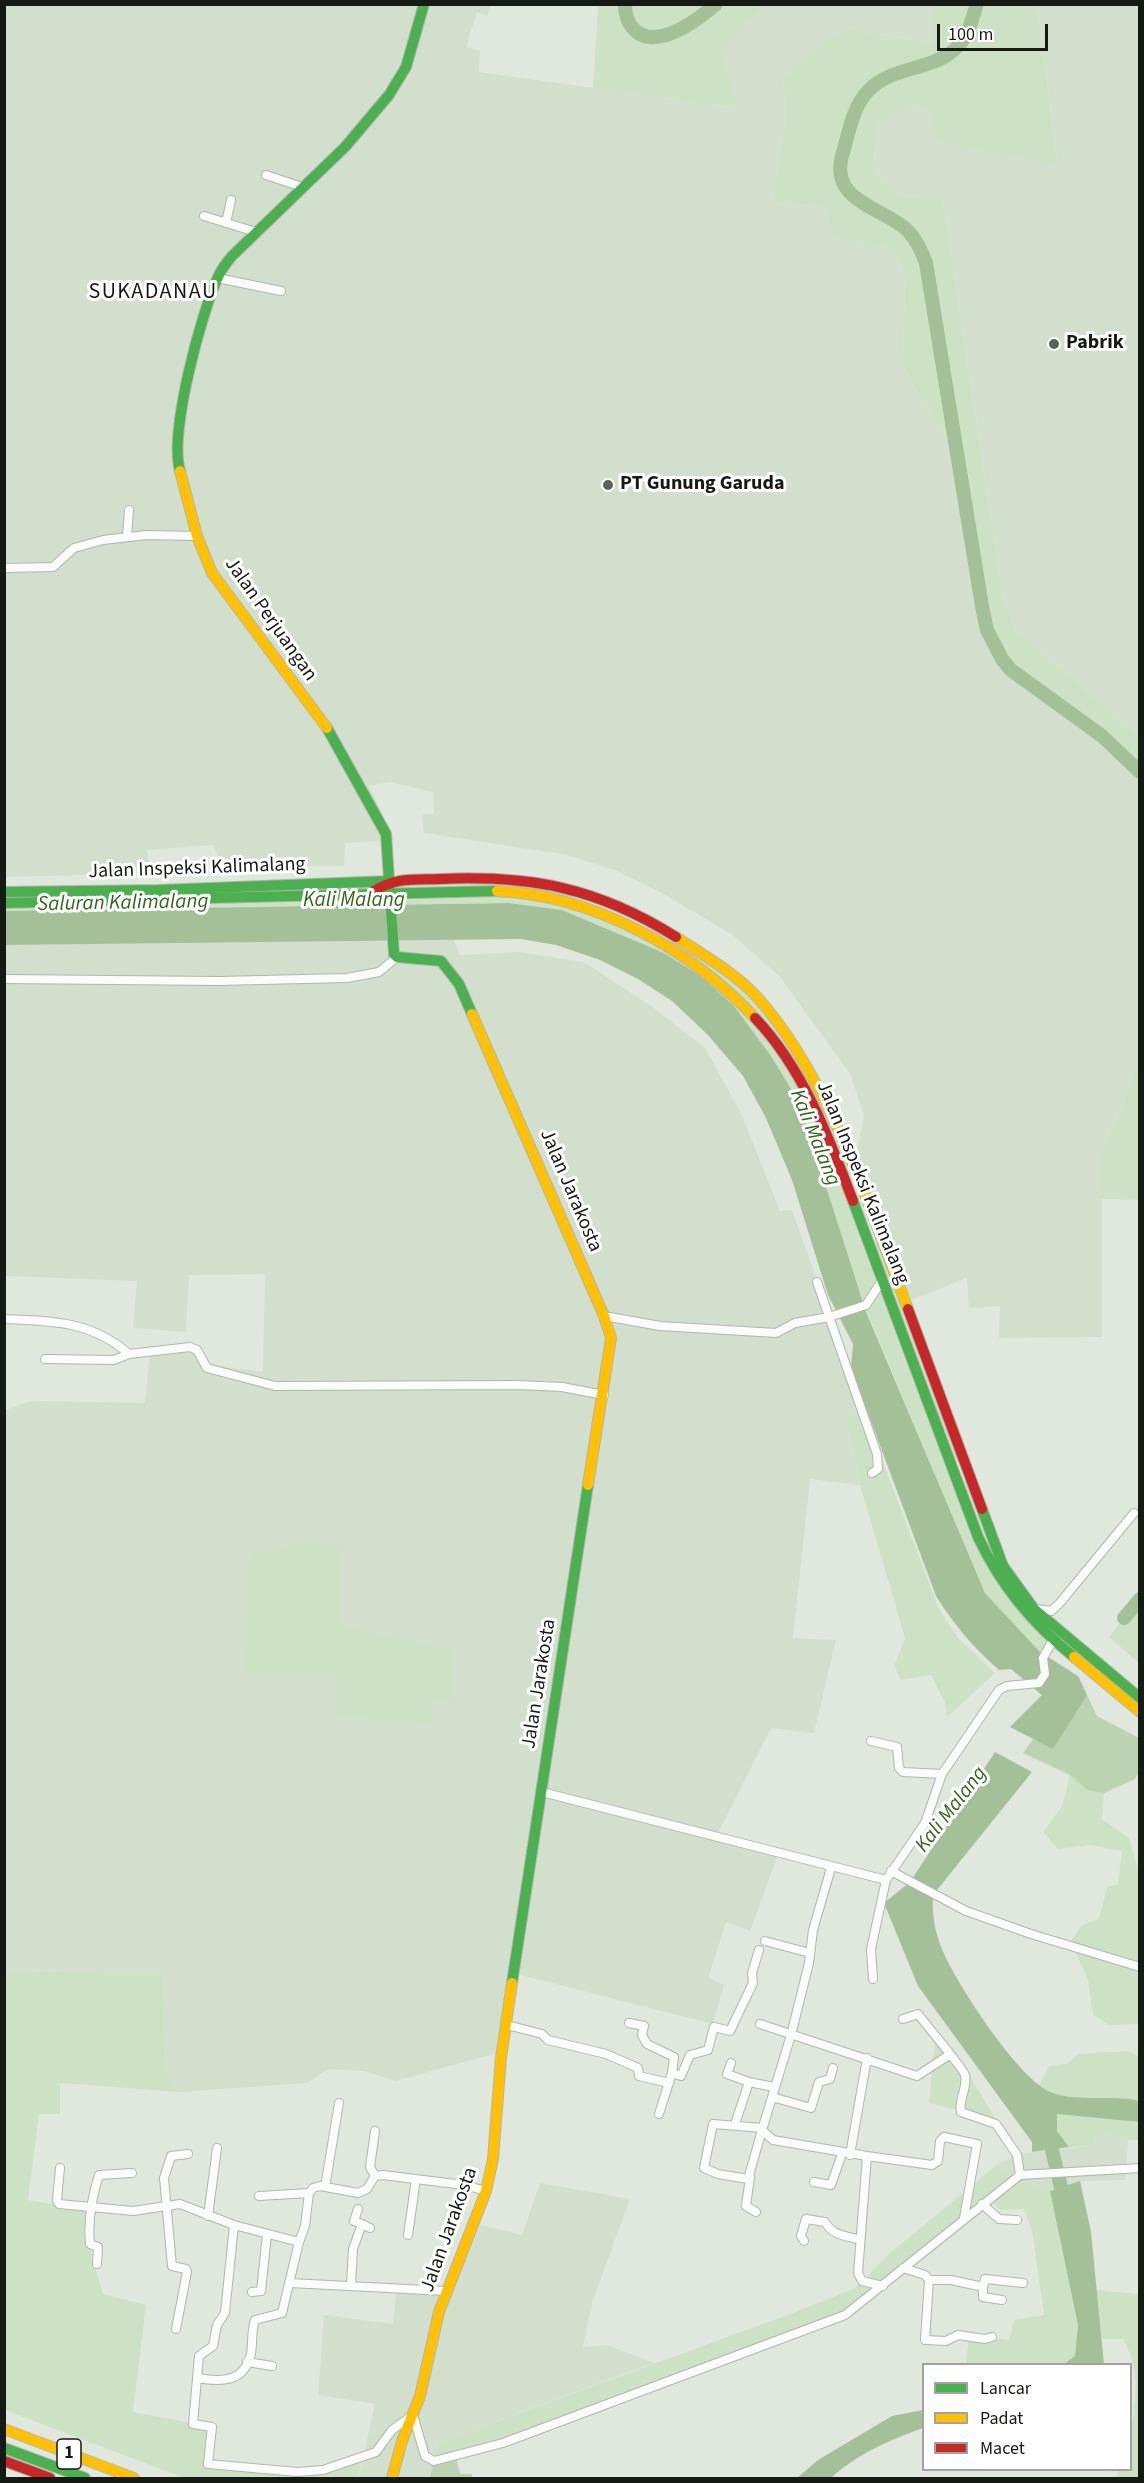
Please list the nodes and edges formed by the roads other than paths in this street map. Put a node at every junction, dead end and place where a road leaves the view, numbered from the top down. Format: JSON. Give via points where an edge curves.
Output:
{"nodes":[{"id":1,"x":424,"y":4,"type":"edge"},
{"id":2,"x":266,"y":175,"type":"dead end"},
{"id":3,"x":302,"y":187,"type":"junction"},
{"id":4,"x":231,"y":200,"type":"dead end"},
{"id":5,"x":204,"y":216,"type":"dead end"},
{"id":6,"x":226,"y":223,"type":"junction"},
{"id":7,"x":256,"y":232,"type":"junction"},
{"id":8,"x":217,"y":278,"type":"junction"},
{"id":9,"x":281,"y":291,"type":"dead end"},
{"id":10,"x":129,"y":510,"type":"dead end"},
{"id":11,"x":197,"y":536,"type":"junction"},
{"id":12,"x":127,"y":537,"type":"junction"},
{"id":13,"x":4,"y":568,"type":"edge"},
{"id":14,"x":390,"y":886,"type":"junction"},
{"id":15,"x":308,"y":889,"type":"junction"},
{"id":16,"x":4,"y":892,"type":"edge"},
{"id":17,"x":159,"y":895,"type":"junction"},
{"id":18,"x":586,"y":895,"type":"junction"},
{"id":19,"x":4,"y":903,"type":"edge"},
{"id":20,"x":582,"y":906,"type":"junction"},
{"id":21,"x":652,"y":929,"type":"junction"},
{"id":22,"x":397,"y":957,"type":"junction"},
{"id":23,"x":4,"y":979,"type":"edge"},
{"id":24,"x":817,"y":1282,"type":"dead end"},
{"id":25,"x":884,"y":1283,"type":"junction"},
{"id":26,"x":604,"y":1316,"type":"junction"},
{"id":27,"x":832,"y":1316,"type":"junction"},
{"id":28,"x":4,"y":1319,"type":"edge"},
{"id":29,"x":129,"y":1354,"type":"junction"},
{"id":30,"x":45,"y":1359,"type":"dead end"},
{"id":31,"x":930,"y":1368,"type":"junction"},
{"id":32,"x":918,"y":1373,"type":"junction"},
{"id":33,"x":604,"y":1395,"type":"junction"},
{"id":34,"x":941,"y":1396,"type":"junction"},
{"id":35,"x":928,"y":1401,"type":"junction"},
{"id":36,"x":949,"y":1420,"type":"junction"},
{"id":37,"x":937,"y":1424,"type":"junction"},
{"id":38,"x":963,"y":1458,"type":"junction"},
{"id":39,"x":952,"y":1462,"type":"junction"},
{"id":40,"x":872,"y":1473,"type":"dead end"},
{"id":41,"x":971,"y":1479,"type":"junction"},
{"id":42,"x":959,"y":1483,"type":"junction"},
{"id":43,"x":1134,"y":1513,"type":"dead end"},
{"id":44,"x":990,"y":1532,"type":"junction"},
{"id":45,"x":978,"y":1537,"type":"junction"},
{"id":46,"x":1003,"y":1566,"type":"junction"},
{"id":47,"x":992,"y":1570,"type":"junction"},
{"id":48,"x":1034,"y":1609,"type":"junction"},
{"id":49,"x":1059,"y":1641,"type":"junction"},
{"id":50,"x":1111,"y":1679,"type":"junction"},
{"id":51,"x":1140,"y":1698,"type":"edge"},
{"id":52,"x":1140,"y":1712,"type":"edge"},
{"id":53,"x":871,"y":1741,"type":"dead end"},
{"id":54,"x":942,"y":1774,"type":"junction"},
{"id":55,"x":542,"y":1792,"type":"junction"},
{"id":56,"x":831,"y":1868,"type":"junction"},
{"id":57,"x":893,"y":1872,"type":"junction"},
{"id":58,"x":886,"y":1880,"type":"junction"},
{"id":59,"x":765,"y":1941,"type":"dead end"},
{"id":60,"x":759,"y":1950,"type":"dead end"},
{"id":61,"x":810,"y":1953,"type":"junction"},
{"id":62,"x":1140,"y":1967,"type":"edge"},
{"id":63,"x":873,"y":1979,"type":"dead end"},
{"id":64,"x":903,"y":2019,"type":"dead end"},
{"id":65,"x":629,"y":2023,"type":"dead end"},
{"id":66,"x":760,"y":2024,"type":"dead end"},
{"id":67,"x":507,"y":2025,"type":"junction"},
{"id":68,"x":790,"y":2035,"type":"junction"},
{"id":69,"x":949,"y":2055,"type":"junction"},
{"id":70,"x":867,"y":2058,"type":"junction"},
{"id":71,"x":731,"y":2063,"type":"dead end"},
{"id":72,"x":833,"y":2068,"type":"dead end"},
{"id":73,"x":672,"y":2073,"type":"junction"},
{"id":74,"x":749,"y":2082,"type":"junction"},
{"id":75,"x":669,"y":2083,"type":"junction"},
{"id":76,"x":774,"y":2087,"type":"junction"},
{"id":77,"x":772,"y":2097,"type":"junction"},
{"id":78,"x":339,"y":2103,"type":"dead end"},
{"id":79,"x":659,"y":2114,"type":"dead end"},
{"id":80,"x":735,"y":2124,"type":"junction"},
{"id":81,"x":762,"y":2129,"type":"junction"},
{"id":82,"x":375,"y":2131,"type":"dead end"},
{"id":83,"x":217,"y":2148,"type":"dead end"},
{"id":84,"x":188,"y":2154,"type":"dead end"},
{"id":85,"x":846,"y":2154,"type":"junction"},
{"id":86,"x":867,"y":2156,"type":"junction"},
{"id":87,"x":60,"y":2168,"type":"dead end"},
{"id":88,"x":1140,"y":2168,"type":"edge"},
{"id":89,"x":132,"y":2173,"type":"dead end"},
{"id":90,"x":1023,"y":2174,"type":"junction"},
{"id":91,"x":375,"y":2176,"type":"junction"},
{"id":92,"x":750,"y":2177,"type":"junction"},
{"id":93,"x":416,"y":2179,"type":"junction"},
{"id":94,"x":814,"y":2181,"type":"dead end"},
{"id":95,"x":325,"y":2187,"type":"junction"},
{"id":96,"x":486,"y":2191,"type":"junction"},
{"id":97,"x":309,"y":2193,"type":"junction"},
{"id":98,"x":259,"y":2196,"type":"dead end"},
{"id":99,"x":982,"y":2204,"type":"junction"},
{"id":100,"x":168,"y":2206,"type":"junction"},
{"id":101,"x":93,"y":2209,"type":"junction"},
{"id":102,"x":358,"y":2209,"type":"dead end"},
{"id":103,"x":756,"y":2212,"type":"dead end"},
{"id":104,"x":208,"y":2216,"type":"junction"},
{"id":105,"x":964,"y":2218,"type":"junction"},
{"id":106,"x":1017,"y":2220,"type":"dead end"},
{"id":107,"x":234,"y":2225,"type":"junction"},
{"id":108,"x":267,"y":2234,"type":"junction"},
{"id":109,"x":408,"y":2235,"type":"dead end"},
{"id":110,"x":858,"y":2239,"type":"junction"},
{"id":111,"x":804,"y":2241,"type":"dead end"},
{"id":112,"x":299,"y":2242,"type":"junction"},
{"id":113,"x":97,"y":2264,"type":"dead end"},
{"id":114,"x":903,"y":2268,"type":"junction"},
{"id":115,"x":929,"y":2280,"type":"junction"},
{"id":116,"x":290,"y":2283,"type":"junction"},
{"id":117,"x":1023,"y":2283,"type":"dead end"},
{"id":118,"x":351,"y":2285,"type":"junction"},
{"id":119,"x":882,"y":2286,"type":"junction"},
{"id":120,"x":983,"y":2287,"type":"junction"},
{"id":121,"x":446,"y":2291,"type":"junction"},
{"id":122,"x":252,"y":2292,"type":"dead end"},
{"id":123,"x":1002,"y":2300,"type":"dead end"},
{"id":124,"x":176,"y":2329,"type":"dead end"},
{"id":125,"x":992,"y":2337,"type":"dead end"},
{"id":126,"x":247,"y":2362,"type":"junction"},
{"id":127,"x":272,"y":2366,"type":"dead end"},
{"id":128,"x":197,"y":2378,"type":"junction"},
{"id":129,"x":413,"y":2415,"type":"junction"},
{"id":130,"x":4,"y":2429,"type":"edge"},
{"id":131,"x":4,"y":2440,"type":"edge"},
{"id":132,"x":4,"y":2448,"type":"edge"},
{"id":133,"x":4,"y":2461,"type":"edge"},
{"id":134,"x":50,"y":2478,"type":"edge"},
{"id":135,"x":85,"y":2478,"type":"edge"},
{"id":136,"x":106,"y":2478,"type":"edge"},
{"id":137,"x":134,"y":2478,"type":"edge"},
{"id":138,"x":392,"y":2478,"type":"edge"}],
"edges":[{"from":1,"to":3,"type":"main road","name":"Jalan Perjuangan","via":[[406,67],[389,95],[345,147]]},
{"from":2,"to":3,"type":"street"},
{"from":3,"to":7,"type":"main road","name":"Jalan Perjuangan"},
{"from":4,"to":6,"type":"street"},
{"from":5,"to":6,"type":"street"},
{"from":6,"to":7,"type":"street"},
{"from":7,"to":8,"type":"main road","name":"Jalan Perjuangan"},
{"from":8,"to":9,"type":"street"},
{"from":8,"to":11,"type":"main road","name":"Jalan Perjuangan","via":[[181,408],[176,445]]},
{"from":10,"to":12,"type":"street"},
{"from":11,"to":12,"type":"street"},
{"from":11,"to":14,"type":"main road","name":"Jalan Perjuangan","via":[[220,584],[351,767],[387,838]]},
{"from":12,"to":13,"type":"street","via":[[86,543],[74,548],[53,567]]},
{"from":14,"to":15,"type":"main road","name":"Jalan Inspeksi Kalimalang"},
{"from":14,"to":15,"type":"main road","name":"Jalan Inspeksi Kalimalang","via":[[374,891]]},
{"from":14,"to":18,"type":"main road","name":"Jalan Inspeksi Kalimalang","via":[[458,878],[515,879],[563,886]]},
{"from":14,"to":20,"type":"main road","name":"Jalan Inspeksi Kalimalang","via":[[518,892]]},
{"from":14,"to":22,"type":"main road","name":"Jalan Perjuangan","via":[[392,944]]},
{"from":15,"to":17,"type":"main road","name":"Jalan Inspeksi Kalimalang"},
{"from":16,"to":17,"type":"main road","name":"Jalan Inspeksi Kalimalang"},
{"from":17,"to":19,"type":"main road","name":"Jalan Inspeksi Kalimalang"},
{"from":18,"to":20,"type":"main road"},
{"from":18,"to":21,"type":"main road","name":"Jalan Inspeksi Kalimalang"},
{"from":20,"to":21,"type":"main road","name":"Jalan Inspeksi Kalimalang"},
{"from":21,"to":25,"type":"main road","name":"Jalan Inspeksi Kalimalang","via":[[728,986],[756,1014],[786,1055],[822,1126]]},
{"from":21,"to":31,"type":"main road","name":"Jalan Inspeksi Kalimalang","via":[[712,960],[756,996],[797,1049],[843,1142]]},
{"from":22,"to":23,"type":"street","via":[[372,975],[338,978]]},
{"from":22,"to":26,"type":"main road","name":"Jalan Jarakosta","via":[[441,961],[459,984]]},
{"from":24,"to":27,"type":"street"},
{"from":25,"to":27,"type":"street","via":[[866,1305]]},
{"from":25,"to":32,"type":"main road","name":"Jalan Inspeksi Kalimalang"},
{"from":26,"to":27,"type":"street","via":[[660,1326],[769,1334],[795,1323]]},
{"from":26,"to":33,"type":"main road","name":"Jalan Jarakosta","via":[[611,1348]]},
{"from":27,"to":40,"type":"street","via":[[877,1454],[878,1469]]},
{"from":28,"to":29,"type":"street","via":[[87,1328],[100,1332]]},
{"from":29,"to":30,"type":"street","via":[[114,1360]]},
{"from":29,"to":33,"type":"street","via":[[190,1347],[197,1350],[207,1368],[275,1386],[518,1385]]},
{"from":31,"to":32,"type":"main road"},
{"from":31,"to":34,"type":"main road","name":"Jalan Inspeksi Kalimalang"},
{"from":32,"to":35,"type":"main road","name":"Jalan Inspeksi Kalimalang"},
{"from":33,"to":55,"type":"main road","name":"Jalan Jarakosta"},
{"from":34,"to":35,"type":"main road"},
{"from":34,"to":36,"type":"main road","name":"Jalan Inspeksi Kalimalang"},
{"from":35,"to":37,"type":"main road","name":"Jalan Inspeksi Kalimalang"},
{"from":36,"to":37,"type":"main road"},
{"from":36,"to":38,"type":"main road","name":"Jalan Inspeksi Kalimalang"},
{"from":37,"to":39,"type":"main road","name":"Jalan Inspeksi Kalimalang"},
{"from":38,"to":39,"type":"main road"},
{"from":38,"to":41,"type":"main road","name":"Jalan Inspeksi Kalimalang"},
{"from":39,"to":42,"type":"main road","name":"Jalan Inspeksi Kalimalang"},
{"from":41,"to":42,"type":"main road"},
{"from":41,"to":44,"type":"main road","name":"Jalan Inspeksi Kalimalang"},
{"from":42,"to":45,"type":"main road","name":"Jalan Inspeksi Kalimalang"},
{"from":43,"to":48,"type":"street","via":[[1059,1604],[1050,1611]]},
{"from":44,"to":45,"type":"main road"},
{"from":44,"to":46,"type":"main road","name":"Jalan Inspeksi Kalimalang"},
{"from":45,"to":47,"type":"main road","name":"Jalan Inspeksi Kalimalang"},
{"from":46,"to":47,"type":"main road"},
{"from":46,"to":48,"type":"main road","name":"Jalan Inspeksi Kalimalang"},
{"from":47,"to":49,"type":"main road","name":"Jalan Inspeksi Kalimalang","via":[[1014,1603]]},
{"from":48,"to":49,"type":"main road","name":"Jalan Inspeksi Kalimalang"},
{"from":49,"to":50,"type":"main road","name":"Jalan Inspeksi Kalimalang"},
{"from":49,"to":54,"type":"street","via":[[1043,1658],[1045,1674],[1037,1684],[999,1690]]},
{"from":50,"to":51,"type":"main road","name":"Jalan Inspeksi Kalimalang"},
{"from":50,"to":52,"type":"main road","name":"Jalan Inspeksi Kalimalang"},
{"from":53,"to":54,"type":"street","via":[[897,1747],[901,1771]]},
{"from":54,"to":57,"type":"street","via":[[925,1823]]},
{"from":55,"to":56,"type":"street"},
{"from":55,"to":67,"type":"main road","name":"Jalan Jarakosta"},
{"from":56,"to":58,"type":"street"},
{"from":56,"to":61,"type":"street"},
{"from":57,"to":58,"type":"street"},
{"from":57,"to":62,"type":"street","via":[[940,1899],[1031,1934]]},
{"from":58,"to":63,"type":"street","via":[[871,1949]]},
{"from":59,"to":61,"type":"street"},
{"from":60,"to":73,"type":"street","via":[[753,1983],[730,2031],[714,2027],[708,2050],[690,2055],[681,2076]]},
{"from":61,"to":68,"type":"street"},
{"from":64,"to":69,"type":"street","via":[[918,2014]]},
{"from":65,"to":73,"type":"street","via":[[644,2026],[642,2035],[646,2043],[674,2057]]},
{"from":66,"to":68,"type":"street"},
{"from":67,"to":75,"type":"street","via":[[606,2054],[638,2068],[642,2078]]},
{"from":67,"to":96,"type":"main road","name":"Jalan Jarakosta"},
{"from":68,"to":70,"type":"street"},
{"from":68,"to":76,"type":"street"},
{"from":69,"to":70,"type":"street","via":[[917,2076]]},
{"from":69,"to":90,"type":"street","via":[[965,2076],[961,2112],[996,2124],[1017,2155]]},
{"from":70,"to":85,"type":"street"},
{"from":71,"to":74,"type":"street","via":[[727,2074]]},
{"from":72,"to":77,"type":"street","via":[[830,2079],[819,2082],[812,2108]]},
{"from":73,"to":75,"type":"street"},
{"from":74,"to":76,"type":"street"},
{"from":74,"to":80,"type":"street"},
{"from":75,"to":79,"type":"street"},
{"from":76,"to":77,"type":"street"},
{"from":77,"to":81,"type":"street"},
{"from":78,"to":95,"type":"street"},
{"from":80,"to":81,"type":"street"},
{"from":80,"to":92,"type":"street","via":[[713,2124],[704,2168],[717,2175],[744,2180]]},
{"from":81,"to":85,"type":"street","via":[[773,2140]]},
{"from":81,"to":92,"type":"street"},
{"from":82,"to":91,"type":"street","via":[[370,2167]]},
{"from":83,"to":104,"type":"street"},
{"from":84,"to":100,"type":"street","via":[[171,2156],[168,2161],[164,2178]]},
{"from":85,"to":86,"type":"street"},
{"from":85,"to":94,"type":"street","via":[[831,2185]]},
{"from":86,"to":105,"type":"street","via":[[932,2165],[938,2161],[944,2137],[977,2144]]},
{"from":86,"to":110,"type":"street"},
{"from":87,"to":101,"type":"street","via":[[57,2202]]},
{"from":88,"to":90,"type":"street"},
{"from":89,"to":101,"type":"street","via":[[99,2175]]},
{"from":90,"to":99,"type":"street"},
{"from":91,"to":93,"type":"street"},
{"from":91,"to":95,"type":"street","via":[[367,2189],[358,2193]]},
{"from":92,"to":103,"type":"street","via":[[746,2206]]},
{"from":93,"to":96,"type":"street"},
{"from":93,"to":109,"type":"street"},
{"from":95,"to":97,"type":"street","via":[[313,2187]]},
{"from":96,"to":121,"type":"main road","name":"Jalan Jarakosta"},
{"from":97,"to":98,"type":"street"},
{"from":97,"to":112,"type":"street","via":[[309,2211]]},
{"from":99,"to":105,"type":"street"},
{"from":99,"to":106,"type":"street","via":[[999,2219]]},
{"from":100,"to":101,"type":"street","via":[[133,2211]]},
{"from":100,"to":104,"type":"street","via":[[180,2204]]},
{"from":100,"to":124,"type":"street","via":[[172,2266],[187,2272]]},
{"from":101,"to":113,"type":"street","via":[[89,2217],[90,2242],[98,2247]]},
{"from":102,"to":118,"type":"street","via":[[354,2221],[366,2226],[353,2249]]},
{"from":104,"to":107,"type":"street"},
{"from":105,"to":114,"type":"street"},
{"from":107,"to":108,"type":"street"},
{"from":107,"to":128,"type":"street","via":[[225,2313],[217,2325],[213,2346],[199,2356]]},
{"from":108,"to":112,"type":"street"},
{"from":108,"to":122,"type":"street","via":[[261,2291]]},
{"from":110,"to":111,"type":"street","via":[[840,2235],[825,2222],[806,2220],[801,2236]]},
{"from":110,"to":119,"type":"street","via":[[859,2277],[866,2283]]},
{"from":112,"to":116,"type":"street"},
{"from":114,"to":115,"type":"street"},
{"from":114,"to":119,"type":"street"},
{"from":115,"to":120,"type":"street"},
{"from":115,"to":125,"type":"street","via":[[923,2339]]},
{"from":116,"to":118,"type":"street"},
{"from":116,"to":126,"type":"street","via":[[282,2313],[255,2320]]},
{"from":117,"to":120,"type":"street","via":[[985,2278]]},
{"from":118,"to":121,"type":"street"},
{"from":119,"to":129,"type":"street","via":[[850,2312],[833,2320],[472,2453],[442,2460],[425,2456]]},
{"from":120,"to":123,"type":"street","via":[[983,2297]]},
{"from":121,"to":129,"type":"main road","name":"Jalan Jarakosta"},
{"from":126,"to":127,"type":"street"},
{"from":126,"to":128,"type":"street","via":[[237,2377],[226,2381]]},
{"from":128,"to":129,"type":"street","via":[[192,2421],[195,2426],[212,2427],[208,2464],[291,2472],[323,2470],[376,2452],[392,2430]]},
{"from":129,"to":138,"type":"main road","name":"Jalan Jarakosta"},
{"from":130,"to":137,"type":"main road","number":"1"},
{"from":131,"to":136,"type":"main road","number":"1"},
{"from":132,"to":135,"type":"main road","number":"1"},
{"from":133,"to":134,"type":"main road","number":"1"}]}
